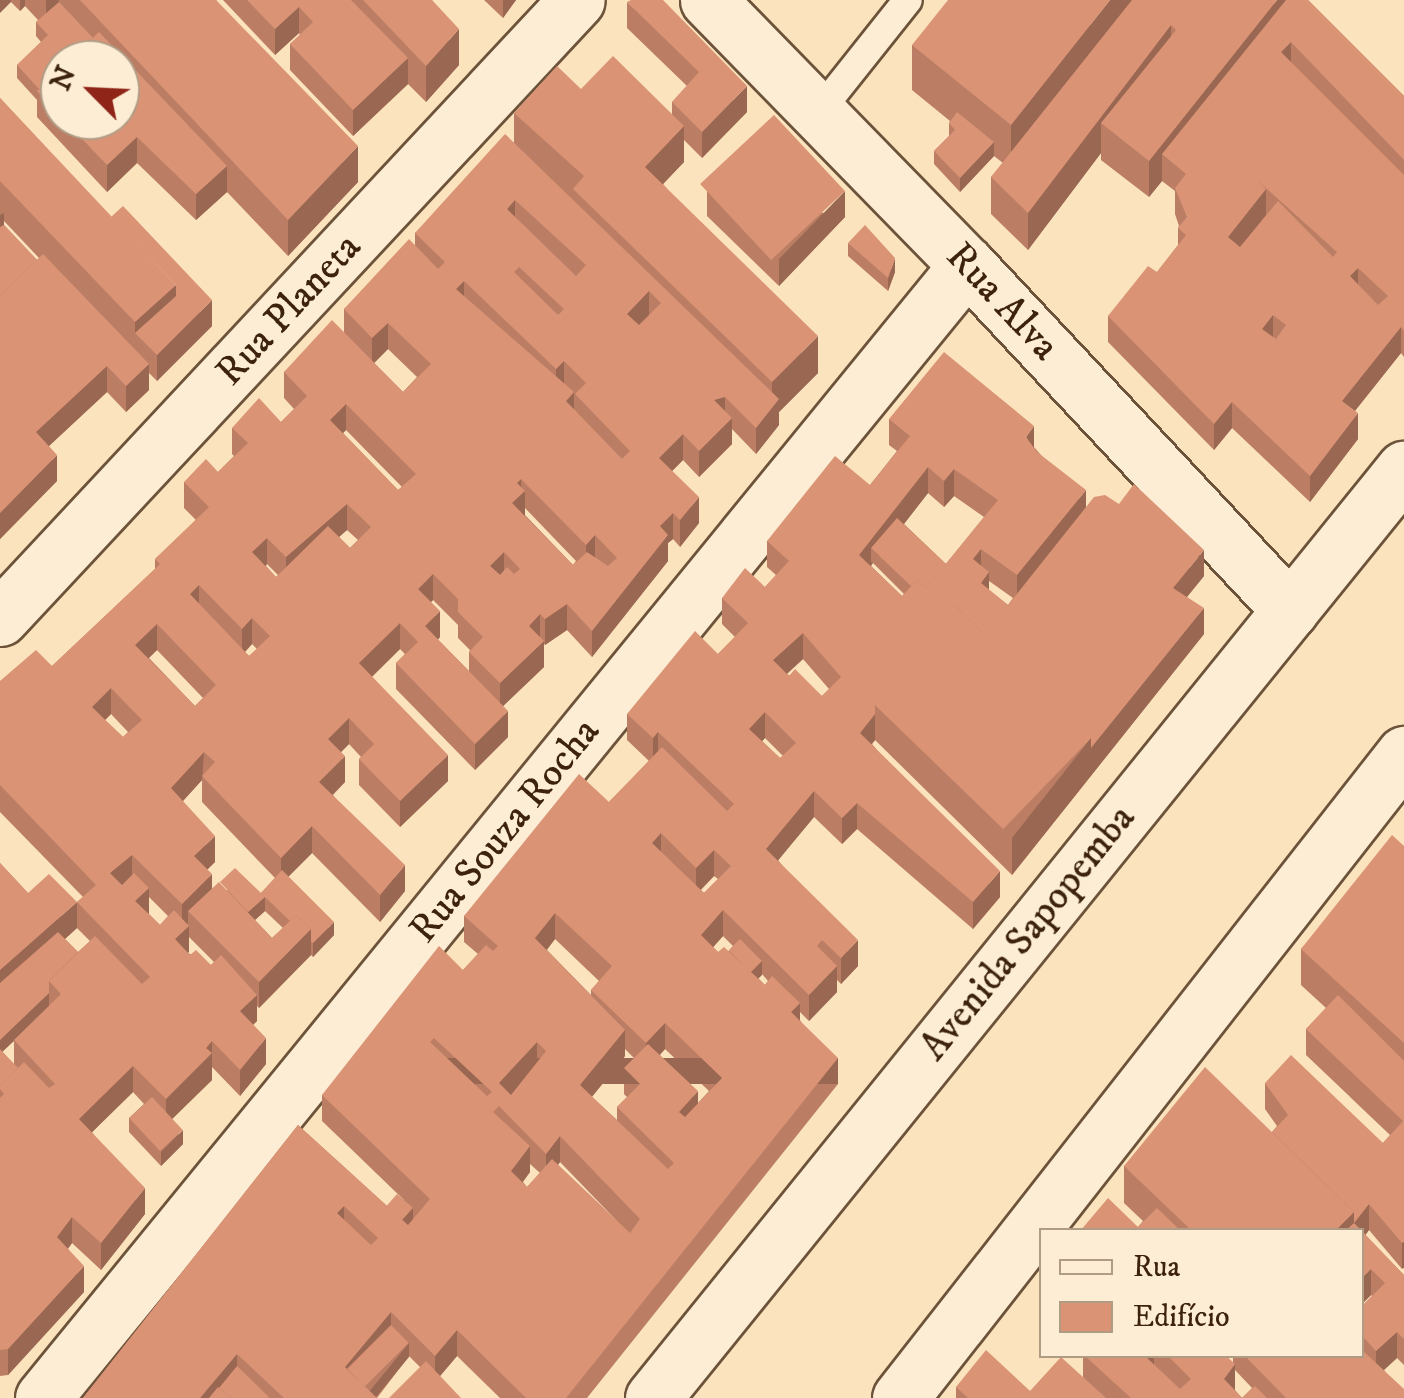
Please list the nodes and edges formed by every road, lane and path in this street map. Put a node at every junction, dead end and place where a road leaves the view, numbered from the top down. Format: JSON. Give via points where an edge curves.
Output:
{"nodes":[{"id":1,"x":577,"y":0,"type":"edge"},
{"id":2,"x":708,"y":0,"type":"edge"},
{"id":3,"x":908,"y":0,"type":"edge"},
{"id":4,"x":818,"y":113,"type":"junction"},
{"id":5,"x":968,"y":264,"type":"junction"},
{"id":6,"x":1404,"y":469,"type":"edge"},
{"id":7,"x":1290,"y":610,"type":"junction"},
{"id":8,"x":0,"y":618,"type":"edge"},
{"id":9,"x":1404,"y":754,"type":"edge"},
{"id":10,"x":43,"y":1398,"type":"edge"},
{"id":11,"x":653,"y":1398,"type":"edge"},
{"id":12,"x":900,"y":1398,"type":"edge"}],
"edges":[{"from":1,"to":8,"type":"street","name":"Rua Planeta"},
{"from":2,"to":4,"type":"street","name":"Rua Alva"},
{"from":3,"to":4,"type":"lane"},
{"from":4,"to":5,"type":"street","name":"Rua Alva"},
{"from":5,"to":7,"type":"street","name":"Rua Alva"},
{"from":5,"to":10,"type":"street","name":"Rua Souza Rocha"},
{"from":6,"to":7,"type":"street","name":"Avenida Sapopemba"},
{"from":7,"to":11,"type":"street","name":"Avenida Sapopemba"},
{"from":9,"to":12,"type":"street"}]}
